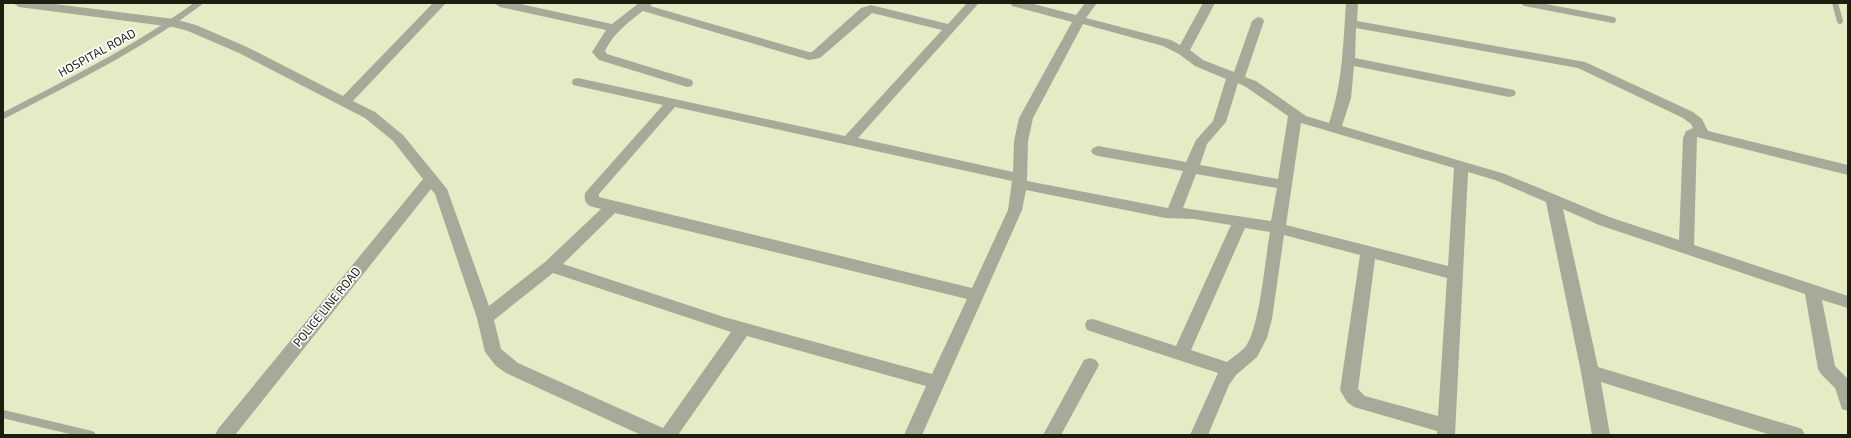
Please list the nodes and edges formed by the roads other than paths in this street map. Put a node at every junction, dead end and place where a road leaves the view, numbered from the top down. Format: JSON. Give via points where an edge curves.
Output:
{"nodes":[{"id":1,"x":19,"y":3,"type":"edge"},
{"id":2,"x":199,"y":3,"type":"edge"},
{"id":3,"x":440,"y":3,"type":"edge"},
{"id":4,"x":500,"y":3,"type":"edge"},
{"id":5,"x":974,"y":3,"type":"edge"},
{"id":6,"x":1016,"y":3,"type":"edge"},
{"id":7,"x":1092,"y":3,"type":"edge"},
{"id":8,"x":1209,"y":3,"type":"edge"},
{"id":9,"x":1352,"y":3,"type":"edge"},
{"id":10,"x":1525,"y":3,"type":"edge"},
{"id":11,"x":1835,"y":3,"type":"edge"},
{"id":12,"x":644,"y":5,"type":"edge"},
{"id":13,"x":1079,"y":20,"type":"junction"},
{"id":14,"x":1613,"y":20,"type":"dead end"},
{"id":15,"x":1258,"y":21,"type":"dead end"},
{"id":16,"x":1840,"y":21,"type":"dead end"},
{"id":17,"x":174,"y":23,"type":"junction"},
{"id":18,"x":1350,"y":23,"type":"junction"},
{"id":19,"x":613,"y":28,"type":"junction"},
{"id":20,"x":951,"y":28,"type":"junction"},
{"id":21,"x":1183,"y":51,"type":"junction"},
{"id":22,"x":1348,"y":61,"type":"junction"},
{"id":23,"x":1236,"y":78,"type":"junction"},
{"id":24,"x":578,"y":82,"type":"dead end"},
{"id":25,"x":687,"y":83,"type":"dead end"},
{"id":26,"x":1509,"y":93,"type":"dead end"},
{"id":27,"x":344,"y":102,"type":"junction"},
{"id":28,"x":672,"y":102,"type":"junction"},
{"id":29,"x":1295,"y":115,"type":"junction"},
{"id":30,"x":3,"y":116,"type":"edge"},
{"id":31,"x":1334,"y":129,"type":"junction"},
{"id":32,"x":1702,"y":133,"type":"junction"},
{"id":33,"x":848,"y":141,"type":"junction"},
{"id":34,"x":1098,"y":151,"type":"dead end"},
{"id":35,"x":1461,"y":166,"type":"junction"},
{"id":36,"x":1191,"y":168,"type":"junction"},
{"id":37,"x":1848,"y":170,"type":"edge"},
{"id":38,"x":431,"y":179,"type":"junction"},
{"id":39,"x":1019,"y":181,"type":"junction"},
{"id":40,"x":1285,"y":185,"type":"junction"},
{"id":41,"x":1553,"y":199,"type":"junction"},
{"id":42,"x":612,"y":207,"type":"junction"},
{"id":43,"x":1173,"y":214,"type":"junction"},
{"id":44,"x":1240,"y":222,"type":"junction"},
{"id":45,"x":1278,"y":228,"type":"junction"},
{"id":46,"x":1686,"y":249,"type":"junction"},
{"id":47,"x":1368,"y":251,"type":"junction"},
{"id":48,"x":551,"y":266,"type":"junction"},
{"id":49,"x":1456,"y":274,"type":"junction"},
{"id":50,"x":1812,"y":290,"type":"junction"},
{"id":51,"x":976,"y":296,"type":"junction"},
{"id":52,"x":1848,"y":302,"type":"edge"},
{"id":53,"x":485,"y":318,"type":"junction"},
{"id":54,"x":1093,"y":325,"type":"dead end"},
{"id":55,"x":743,"y":328,"type":"junction"},
{"id":56,"x":1180,"y":354,"type":"junction"},
{"id":57,"x":1090,"y":365,"type":"dead end"},
{"id":58,"x":1230,"y":370,"type":"junction"},
{"id":59,"x":1590,"y":372,"type":"junction"},
{"id":60,"x":937,"y":382,"type":"junction"},
{"id":61,"x":1848,"y":404,"type":"edge"},
{"id":62,"x":3,"y":414,"type":"edge"},
{"id":63,"x":631,"y":430,"type":"edge"},
{"id":64,"x":1446,"y":430,"type":"edge"},
{"id":65,"x":91,"y":435,"type":"edge"},
{"id":66,"x":224,"y":435,"type":"edge"},
{"id":67,"x":659,"y":435,"type":"edge"},
{"id":68,"x":668,"y":435,"type":"edge"},
{"id":69,"x":913,"y":435,"type":"edge"},
{"id":70,"x":1052,"y":435,"type":"edge"},
{"id":71,"x":1199,"y":435,"type":"edge"},
{"id":72,"x":1601,"y":435,"type":"edge"},
{"id":73,"x":1796,"y":435,"type":"edge"}],
"edges":[{"from":1,"to":17,"type":"street"},
{"from":2,"to":17,"type":"lane","name":"HOSPITAL ROAD"},
{"from":3,"to":27,"type":"street"},
{"from":4,"to":19,"type":"street"},
{"from":5,"to":20,"type":"street"},
{"from":6,"to":13,"type":"street"},
{"from":7,"to":13,"type":"street"},
{"from":8,"to":21,"type":"street"},
{"from":9,"to":18,"type":"street"},
{"from":10,"to":14,"type":"lane"},
{"from":11,"to":16,"type":"lane"},
{"from":12,"to":19,"type":"street"},
{"from":12,"to":20,"type":"street","via":[[809,56],[816,55],[865,11],[871,9]]},
{"from":13,"to":21,"type":"street","via":[[1167,43]]},
{"from":13,"to":39,"type":"street","via":[[1026,118],[1022,130]]},
{"from":15,"to":23,"type":"street"},
{"from":17,"to":27,"type":"street","via":[[243,50]]},
{"from":17,"to":30,"type":"lane","name":"HOSPITAL ROAD"},
{"from":18,"to":22,"type":"street"},
{"from":18,"to":32,"type":"street","via":[[1581,65],[1688,116],[1697,122]]},
{"from":19,"to":25,"type":"street","via":[[602,40],[598,52],[603,57]]},
{"from":20,"to":33,"type":"street"},
{"from":21,"to":23,"type":"street","via":[[1199,63]]},
{"from":22,"to":26,"type":"street"},
{"from":22,"to":31,"type":"street","via":[[1344,98]]},
{"from":23,"to":29,"type":"street","via":[[1251,84]]},
{"from":23,"to":36,"type":"street","via":[[1219,122],[1201,143]]},
{"from":24,"to":28,"type":"street"},
{"from":27,"to":38,"type":"street","via":[[370,115],[393,134]]},
{"from":28,"to":33,"type":"street"},
{"from":28,"to":42,"type":"street","via":[[592,192],[591,200]]},
{"from":29,"to":31,"type":"street"},
{"from":29,"to":40,"type":"street"},
{"from":31,"to":35,"type":"street"},
{"from":32,"to":37,"type":"street"},
{"from":32,"to":46,"type":"street","via":[[1694,132],[1690,138]]},
{"from":33,"to":39,"type":"street"},
{"from":34,"to":36,"type":"street"},
{"from":35,"to":41,"type":"street","via":[[1500,177]]},
{"from":35,"to":49,"type":"street"},
{"from":36,"to":40,"type":"street"},
{"from":36,"to":43,"type":"street"},
{"from":38,"to":53,"type":"street","via":[[442,193]]},
{"from":38,"to":66,"type":"street","name":"POLICE LINE ROAD"},
{"from":39,"to":43,"type":"street"},
{"from":39,"to":51,"type":"street","via":[[1015,210]]},
{"from":40,"to":45,"type":"street"},
{"from":41,"to":46,"type":"street","via":[[1604,221]]},
{"from":41,"to":59,"type":"street"},
{"from":42,"to":48,"type":"street"},
{"from":42,"to":51,"type":"street"},
{"from":43,"to":44,"type":"street","via":[[1194,214]]},
{"from":44,"to":45,"type":"street"},
{"from":44,"to":56,"type":"street"},
{"from":45,"to":47,"type":"street"},
{"from":45,"to":58,"type":"street","via":[[1259,338],[1252,352]]},
{"from":46,"to":50,"type":"street"},
{"from":47,"to":49,"type":"street"},
{"from":47,"to":64,"type":"street","via":[[1349,390],[1360,402]]},
{"from":48,"to":53,"type":"street"},
{"from":48,"to":55,"type":"street"},
{"from":49,"to":64,"type":"street"},
{"from":50,"to":52,"type":"street"},
{"from":50,"to":61,"type":"street","via":[[1827,369],[1843,385]]},
{"from":51,"to":60,"type":"street"},
{"from":53,"to":63,"type":"street","via":[[493,352],[502,361]]},
{"from":54,"to":56,"type":"street"},
{"from":55,"to":60,"type":"street"},
{"from":55,"to":68,"type":"street"},
{"from":56,"to":58,"type":"street"},
{"from":57,"to":70,"type":"street"},
{"from":58,"to":71,"type":"street","via":[[1222,382]]},
{"from":59,"to":72,"type":"street"},
{"from":59,"to":73,"type":"street"},
{"from":60,"to":69,"type":"street"},
{"from":62,"to":65,"type":"lane"},
{"from":63,"to":67,"type":"street"}]}
